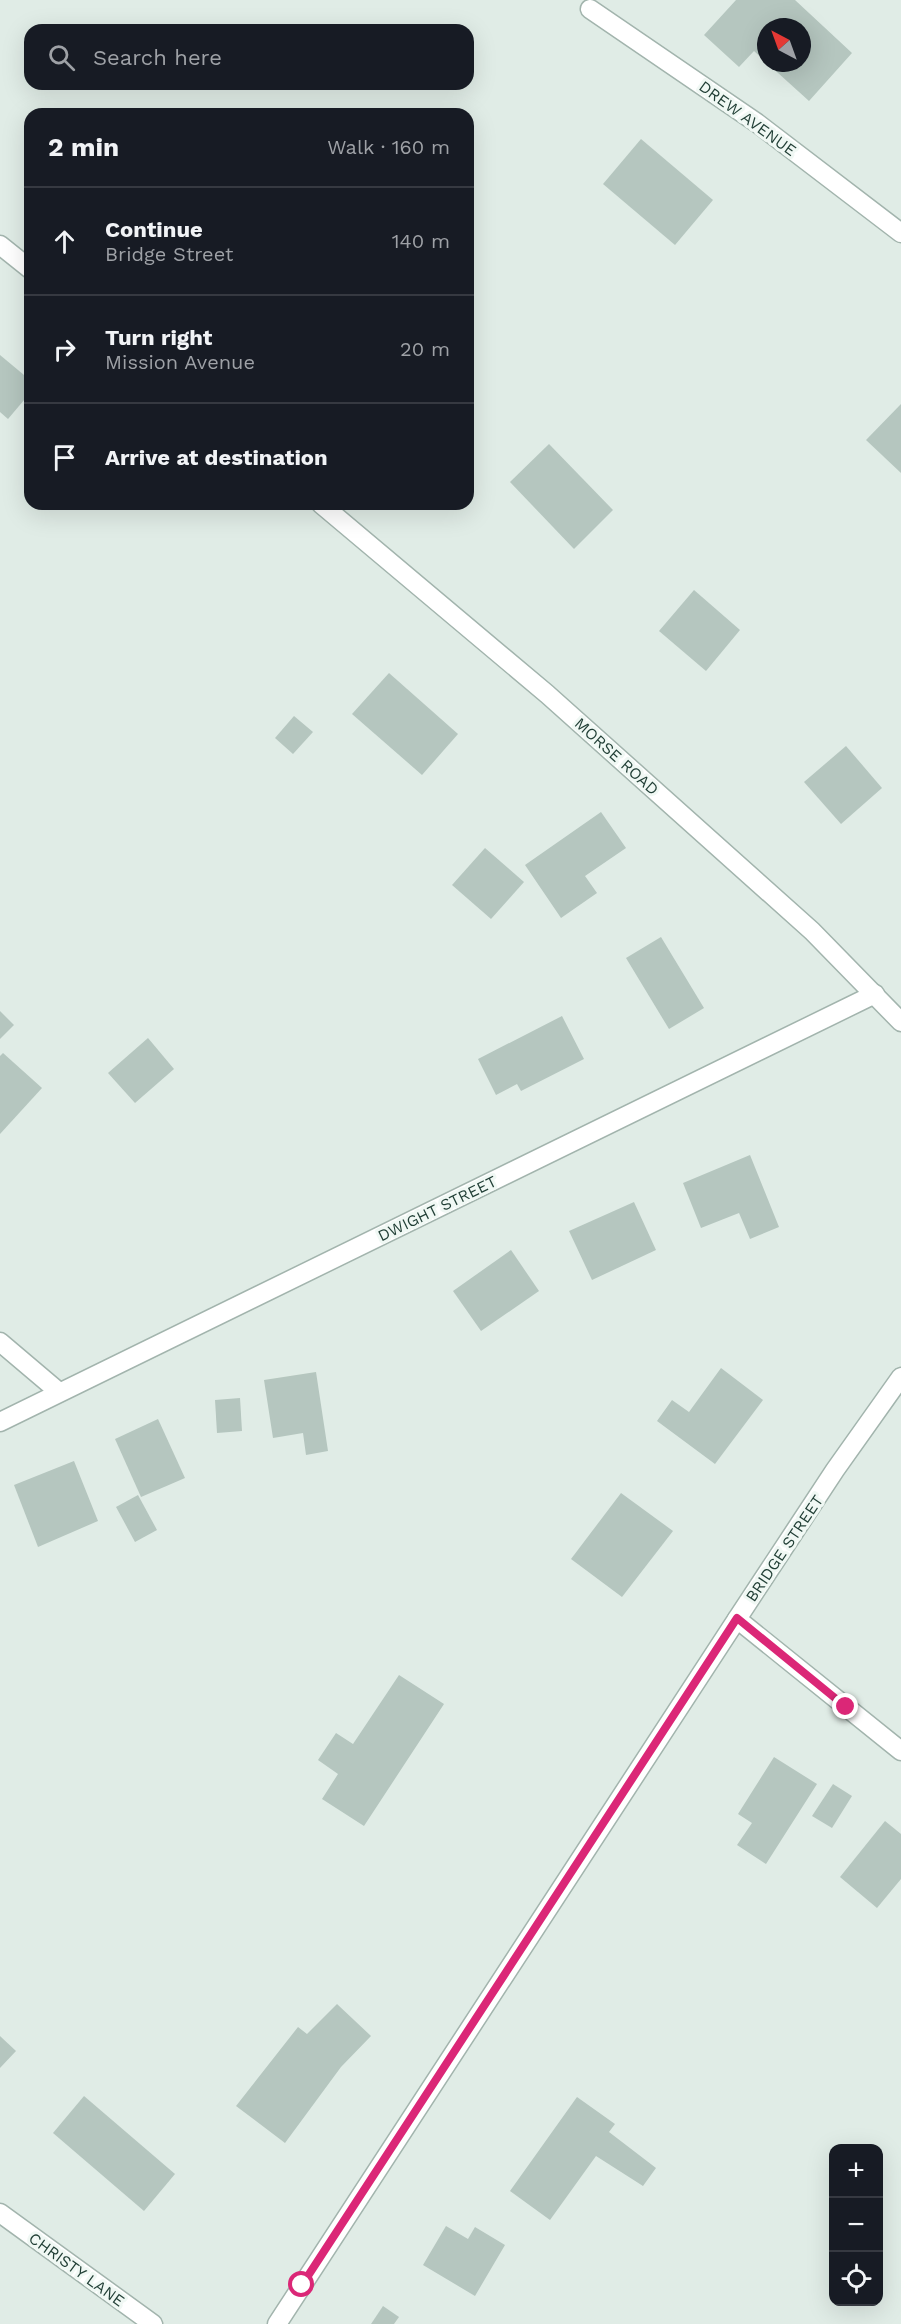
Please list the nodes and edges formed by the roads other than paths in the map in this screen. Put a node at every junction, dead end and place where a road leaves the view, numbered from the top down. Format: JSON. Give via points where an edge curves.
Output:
{"nodes":[{"id":1,"x":590,"y":9,"type":"dead end"},
{"id":2,"x":901,"y":233,"type":"edge"},
{"id":3,"x":0,"y":245,"type":"edge"},
{"id":4,"x":24,"y":263,"type":"edge"},
{"id":5,"x":328,"y":510,"type":"edge"},
{"id":6,"x":874,"y":994,"type":"junction"},
{"id":7,"x":901,"y":1022,"type":"edge"},
{"id":8,"x":0,"y":1342,"type":"edge"},
{"id":9,"x":901,"y":1377,"type":"edge"},
{"id":10,"x":59,"y":1392,"type":"junction"},
{"id":11,"x":0,"y":1422,"type":"edge"},
{"id":12,"x":737,"y":1618,"type":"junction"},
{"id":13,"x":901,"y":1751,"type":"edge"},
{"id":14,"x":0,"y":2213,"type":"edge"},
{"id":15,"x":153,"y":2324,"type":"edge"},
{"id":16,"x":277,"y":2324,"type":"edge"}],
"edges":[{"from":1,"to":2,"type":"street","name":"DREW AVENUE","via":[[757,123]]},
{"from":3,"to":4,"type":"street"},
{"from":5,"to":6,"type":"street","name":"MORSE ROAD","via":[[547,694],[812,931]]},
{"from":6,"to":7,"type":"street","name":"MORSE ROAD"},
{"from":6,"to":10,"type":"street","name":"DWIGHT STREET"},
{"from":8,"to":10,"type":"street"},
{"from":9,"to":12,"type":"street","name":"BRIDGE STREET"},
{"from":10,"to":11,"type":"street","name":"DWIGHT STREET"},
{"from":12,"to":13,"type":"street"},
{"from":12,"to":16,"type":"street","name":"BRIDGE STREET"},
{"from":14,"to":15,"type":"street","name":"CHRISTY LANE"}]}
